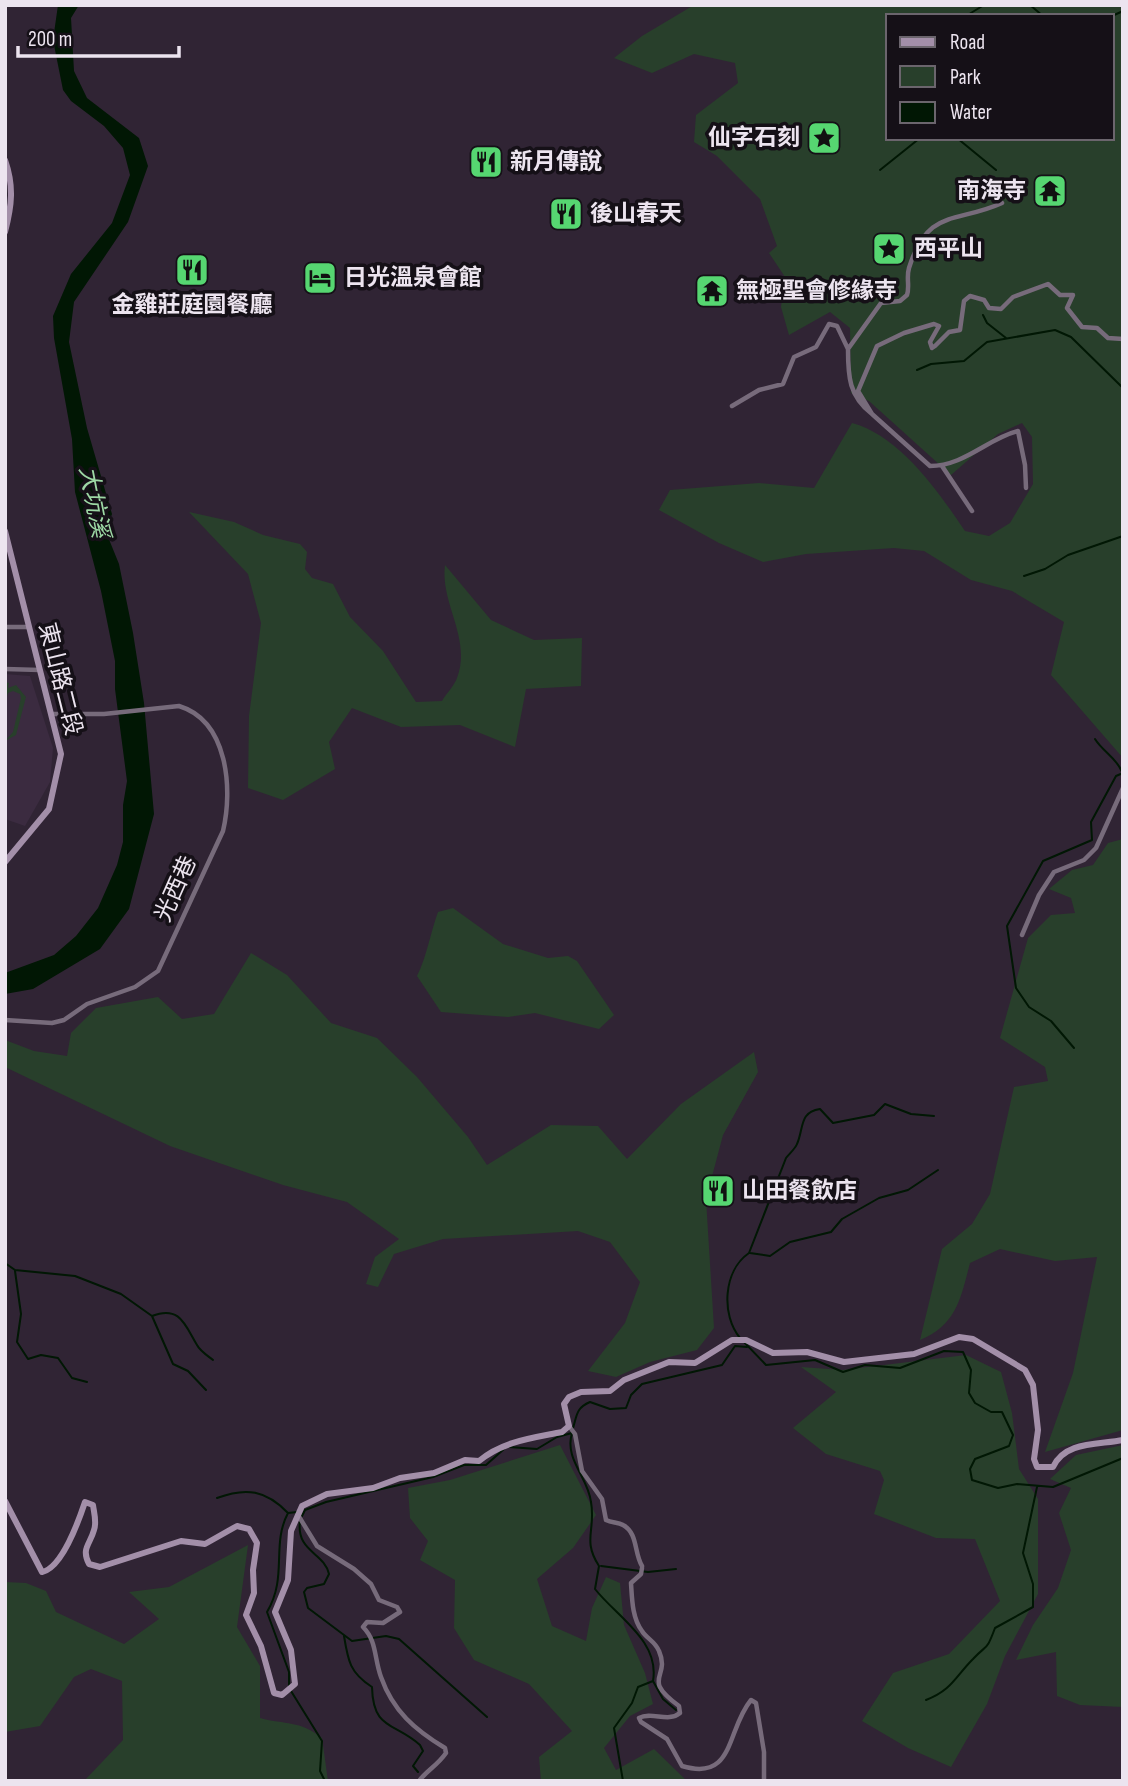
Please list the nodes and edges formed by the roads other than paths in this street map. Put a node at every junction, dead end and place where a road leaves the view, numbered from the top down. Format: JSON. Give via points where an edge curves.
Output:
{"nodes":[{"id":1,"x":5,"y":159,"type":"edge"},
{"id":2,"x":1002,"y":203,"type":"dead end"},
{"id":3,"x":5,"y":232,"type":"edge"},
{"id":4,"x":1123,"y":340,"type":"edge"},
{"id":5,"x":848,"y":349,"type":"junction"},
{"id":6,"x":732,"y":406,"type":"dead end"},
{"id":7,"x":872,"y":414,"type":"junction"},
{"id":8,"x":942,"y":466,"type":"junction"},
{"id":9,"x":1026,"y":488,"type":"dead end"},
{"id":10,"x":972,"y":511,"type":"dead end"},
{"id":11,"x":5,"y":531,"type":"edge"},
{"id":12,"x":5,"y":627,"type":"edge"},
{"id":13,"x":28,"y":627,"type":"junction"},
{"id":14,"x":5,"y":669,"type":"edge"},
{"id":15,"x":40,"y":670,"type":"junction"},
{"id":16,"x":52,"y":714,"type":"junction"},
{"id":17,"x":1123,"y":788,"type":"edge"},
{"id":18,"x":5,"y":862,"type":"edge"},
{"id":19,"x":1022,"y":935,"type":"dead end"},
{"id":20,"x":5,"y":1020,"type":"edge"},
{"id":21,"x":569,"y":1426,"type":"junction"},
{"id":22,"x":1123,"y":1440,"type":"edge"},
{"id":23,"x":5,"y":1501,"type":"edge"},
{"id":24,"x":297,"y":1514,"type":"junction"},
{"id":25,"x":419,"y":1781,"type":"edge"},
{"id":26,"x":764,"y":1781,"type":"edge"}],
"edges":[{"from":1,"to":3,"type":"street","via":[[12,197]]},
{"from":2,"to":5,"type":"street","via":[[975,214],[950,216],[928,232],[909,268],[907,295],[900,301],[881,303]]},
{"from":4,"to":7,"type":"street","via":[[1108,338],[1097,328],[1082,327],[1067,308],[1073,295],[1060,295],[1048,284],[1013,297],[1001,309],[989,308],[984,300],[970,296],[964,301],[960,330],[949,332],[932,348],[937,324],[904,332],[877,346],[858,391]]},
{"from":5,"to":6,"type":"street","via":[[837,326],[829,324],[816,347],[794,357],[783,384],[759,390]]},
{"from":5,"to":7,"type":"street","via":[[847,376],[854,397]]},
{"from":7,"to":8,"type":"street","via":[[930,466]]},
{"from":8,"to":9,"type":"street","via":[[1018,431]]},
{"from":8,"to":10,"type":"street"},
{"from":11,"to":13,"type":"street","name":"東山路二段"},
{"from":12,"to":13,"type":"street"},
{"from":13,"to":15,"type":"street","name":"東山路二段"},
{"from":14,"to":15,"type":"street"},
{"from":15,"to":16,"type":"street","name":"東山路二段"},
{"from":16,"to":18,"type":"street","name":"東山路二段","via":[[61,754],[54,794],[49,809]]},
{"from":16,"to":20,"type":"street","name":"光西巷","via":[[191,709],[210,729],[222,755],[229,795],[223,831],[158,971],[87,1004],[64,1020]]},
{"from":17,"to":19,"type":"street","via":[[1096,848],[1084,860],[1054,872]]},
{"from":21,"to":22,"type":"street","via":[[564,1404],[569,1397],[610,1391],[624,1380],[669,1362],[695,1363],[732,1340],[746,1340],[773,1353],[807,1352],[844,1362],[914,1354],[959,1337],[973,1339],[1025,1370],[1033,1385],[1037,1467],[1053,1467],[1074,1447]]},
{"from":21,"to":24,"type":"street","via":[[562,1432],[510,1443],[479,1461],[465,1460],[419,1477],[327,1494],[302,1506]]},
{"from":21,"to":26,"type":"street","via":[[575,1434],[582,1471],[602,1499],[606,1520],[624,1525],[635,1538],[642,1567],[631,1583],[633,1609],[642,1632],[659,1650],[663,1662],[657,1681],[662,1693],[679,1706],[680,1713],[644,1715],[641,1722],[667,1739],[682,1766],[706,1771],[719,1764],[751,1700],[756,1703],[764,1752]]},
{"from":23,"to":24,"type":"street","via":[[42,1572],[54,1567],[85,1502],[93,1505],[95,1518],[85,1556],[89,1564],[100,1567],[181,1541],[205,1544],[243,1526],[257,1544],[254,1593],[246,1615],[261,1646],[274,1693],[282,1695],[295,1684],[291,1650],[275,1612],[288,1580],[291,1531]]},
{"from":24,"to":25,"type":"street","via":[[317,1546],[354,1569],[371,1584],[379,1600],[400,1612],[383,1623],[367,1622],[363,1627],[372,1636],[381,1678],[397,1709],[409,1724],[445,1748],[435,1769]]}]}
